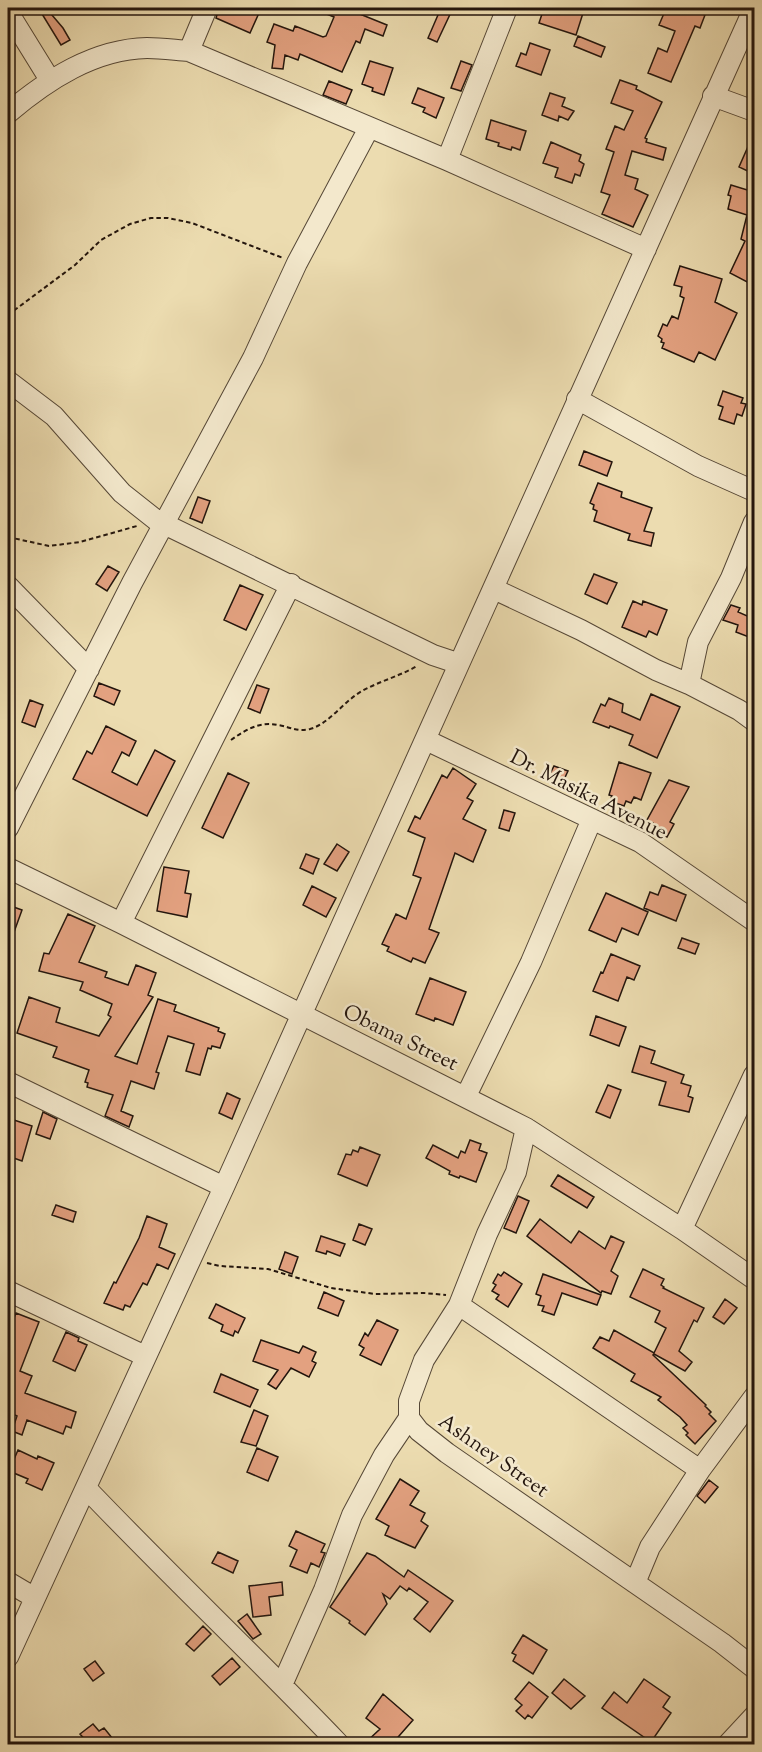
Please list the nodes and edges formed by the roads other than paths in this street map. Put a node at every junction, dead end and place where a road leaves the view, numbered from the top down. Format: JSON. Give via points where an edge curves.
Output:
{"nodes":[{"id":1,"x":207,"y":8,"type":"edge"},
{"id":2,"x":507,"y":8,"type":"edge"},
{"id":3,"x":754,"y":8,"type":"edge"},
{"id":4,"x":8,"y":12,"type":"edge"},
{"id":5,"x":189,"y":51,"type":"junction"},
{"id":6,"x":50,"y":80,"type":"junction"},
{"id":7,"x":713,"y":96,"type":"junction"},
{"id":8,"x":754,"y":111,"type":"edge"},
{"id":9,"x":8,"y":113,"type":"edge"},
{"id":10,"x":369,"y":128,"type":"junction"},
{"id":11,"x":447,"y":160,"type":"junction"},
{"id":12,"x":646,"y":249,"type":"junction"},
{"id":13,"x":8,"y":381,"type":"edge"},
{"id":14,"x":577,"y":399,"type":"junction"},
{"id":15,"x":754,"y":491,"type":"edge"},
{"id":16,"x":161,"y":522,"type":"junction"},
{"id":17,"x":754,"y":522,"type":"edge"},
{"id":18,"x":291,"y":584,"type":"junction"},
{"id":19,"x":8,"y":586,"type":"edge"},
{"id":20,"x":494,"y":589,"type":"junction"},
{"id":21,"x":458,"y":663,"type":"junction"},
{"id":22,"x":88,"y":669,"type":"junction"},
{"id":23,"x":689,"y":684,"type":"junction"},
{"id":24,"x":754,"y":721,"type":"edge"},
{"id":25,"x":426,"y":740,"type":"junction"},
{"id":26,"x":592,"y":819,"type":"junction"},
{"id":27,"x":8,"y":828,"type":"edge"},
{"id":28,"x":8,"y":868,"type":"edge"},
{"id":29,"x":754,"y":921,"type":"edge"},
{"id":30,"x":121,"y":923,"type":"junction"},
{"id":31,"x":302,"y":1014,"type":"junction"},
{"id":32,"x":8,"y":1082,"type":"edge"},
{"id":33,"x":753,"y":1083,"type":"edge"},
{"id":34,"x":466,"y":1096,"type":"junction"},
{"id":35,"x":526,"y":1128,"type":"junction"},
{"id":36,"x":224,"y":1187,"type":"junction"},
{"id":37,"x":682,"y":1229,"type":"junction"},
{"id":38,"x":754,"y":1279,"type":"edge"},
{"id":39,"x":8,"y":1291,"type":"edge"},
{"id":40,"x":461,"y":1299,"type":"junction"},
{"id":41,"x":145,"y":1356,"type":"junction"},
{"id":42,"x":754,"y":1397,"type":"edge"},
{"id":43,"x":409,"y":1418,"type":"junction"},
{"id":44,"x":700,"y":1470,"type":"junction"},
{"id":45,"x":86,"y":1488,"type":"junction"},
{"id":46,"x":8,"y":1582,"type":"edge"},
{"id":47,"x":635,"y":1583,"type":"junction"},
{"id":48,"x":35,"y":1598,"type":"junction"},
{"id":49,"x":8,"y":1657,"type":"edge"},
{"id":50,"x":754,"y":1668,"type":"edge"},
{"id":51,"x":282,"y":1685,"type":"junction"},
{"id":52,"x":754,"y":1716,"type":"edge"},
{"id":53,"x":339,"y":1744,"type":"edge"},
{"id":54,"x":728,"y":1744,"type":"edge"}],
"edges":[{"from":1,"to":5,"type":"street"},
{"from":2,"to":11,"type":"street"},
{"from":3,"to":7,"type":"street"},
{"from":4,"to":6,"type":"street"},
{"from":5,"to":6,"type":"street","via":[[147,48],[117,52]]},
{"from":5,"to":10,"type":"street"},
{"from":6,"to":9,"type":"street"},
{"from":7,"to":8,"type":"street"},
{"from":7,"to":12,"type":"street"},
{"from":10,"to":11,"type":"street"},
{"from":10,"to":16,"type":"street","via":[[297,263],[253,357]]},
{"from":11,"to":12,"type":"street"},
{"from":12,"to":14,"type":"street"},
{"from":13,"to":16,"type":"street","via":[[54,416],[122,493]]},
{"from":14,"to":15,"type":"street","via":[[698,466]]},
{"from":14,"to":20,"type":"street"},
{"from":16,"to":18,"type":"street"},
{"from":16,"to":22,"type":"street"},
{"from":17,"to":23,"type":"street","via":[[698,642]]},
{"from":18,"to":21,"type":"street","via":[[434,655]]},
{"from":18,"to":30,"type":"street"},
{"from":19,"to":22,"type":"street"},
{"from":20,"to":21,"type":"street"},
{"from":20,"to":23,"type":"street"},
{"from":21,"to":25,"type":"street"},
{"from":22,"to":27,"type":"street"},
{"from":23,"to":24,"type":"street"},
{"from":25,"to":26,"type":"street","name":"Dr. Masika Avenue"},
{"from":25,"to":31,"type":"street"},
{"from":26,"to":29,"type":"street","name":"Dr. Masika Avenue","via":[[640,842]]},
{"from":26,"to":34,"type":"street","via":[[531,962]]},
{"from":28,"to":30,"type":"street","name":"Obama Street"},
{"from":30,"to":31,"type":"street","name":"Obama Street"},
{"from":31,"to":34,"type":"street","name":"Obama Street"},
{"from":31,"to":36,"type":"street"},
{"from":32,"to":36,"type":"street"},
{"from":33,"to":37,"type":"street"},
{"from":34,"to":35,"type":"street","name":"Obama Street"},
{"from":35,"to":37,"type":"street","name":"Obama Street"},
{"from":35,"to":40,"type":"street","name":"Ashney Street","via":[[516,1172]]},
{"from":36,"to":41,"type":"street"},
{"from":37,"to":38,"type":"street","name":"Obama Street"},
{"from":39,"to":41,"type":"street"},
{"from":40,"to":43,"type":"street","name":"Ashney Street","via":[[424,1360],[409,1401]]},
{"from":40,"to":44,"type":"street"},
{"from":41,"to":45,"type":"street"},
{"from":42,"to":44,"type":"street"},
{"from":43,"to":47,"type":"street","name":"Ashney Street","via":[[447,1453]]},
{"from":43,"to":51,"type":"street","via":[[352,1515]]},
{"from":44,"to":47,"type":"street","via":[[650,1547]]},
{"from":45,"to":48,"type":"street"},
{"from":45,"to":51,"type":"street"},
{"from":46,"to":48,"type":"street"},
{"from":47,"to":50,"type":"street","name":"Ashney Street"},
{"from":48,"to":49,"type":"street"},
{"from":51,"to":53,"type":"street"},
{"from":52,"to":54,"type":"street"}]}
